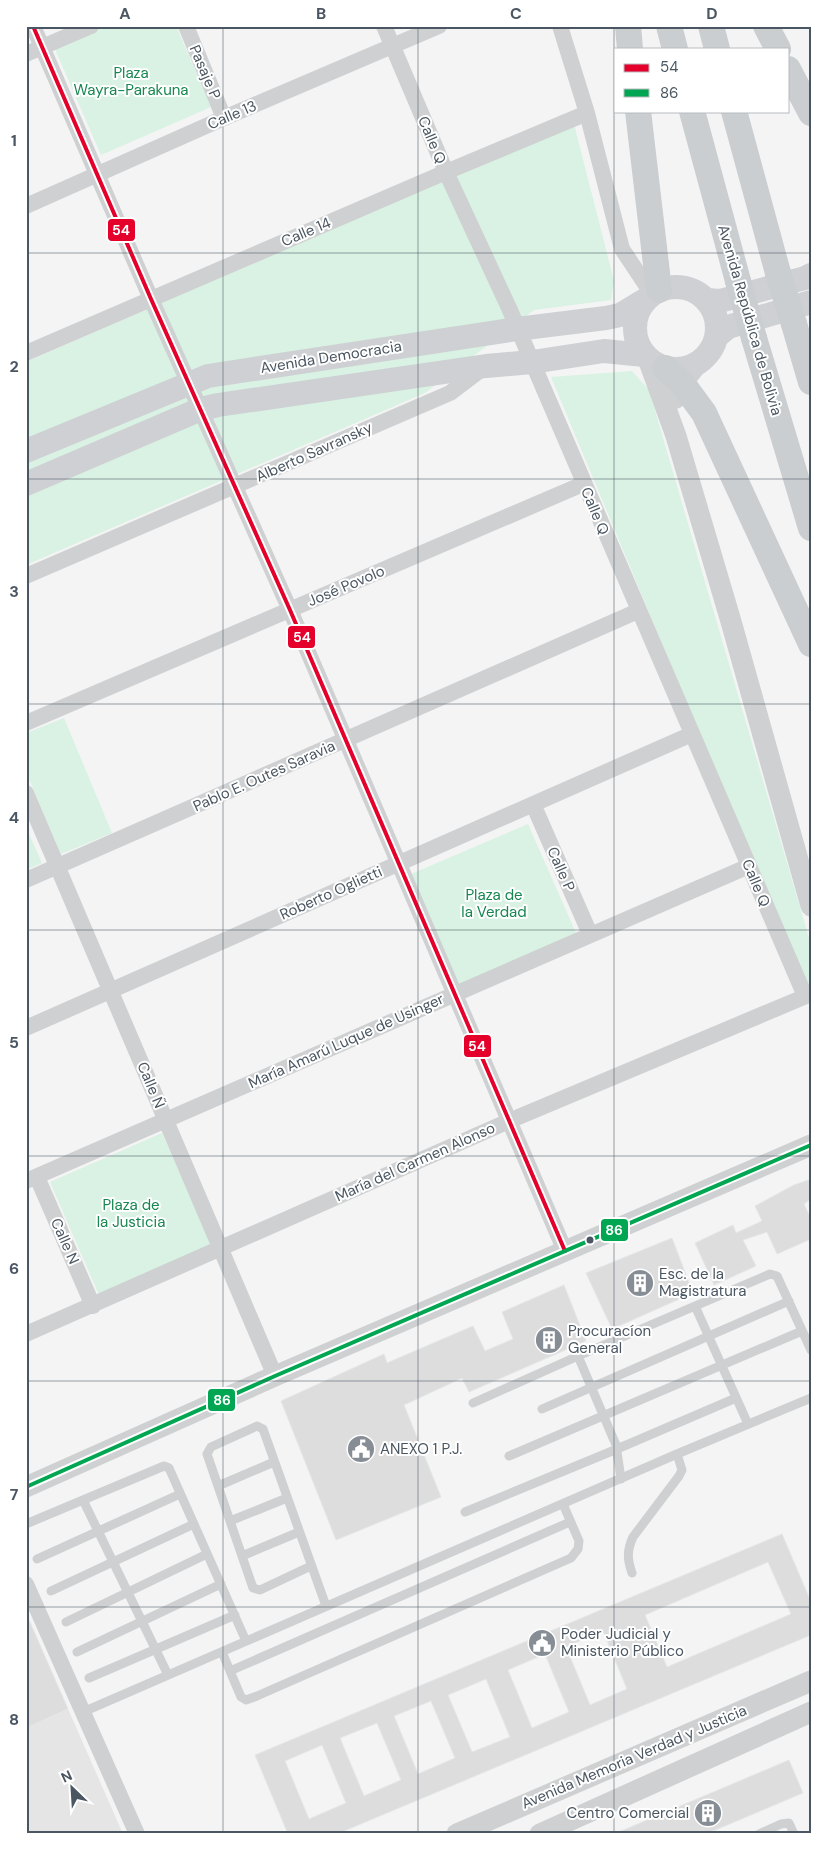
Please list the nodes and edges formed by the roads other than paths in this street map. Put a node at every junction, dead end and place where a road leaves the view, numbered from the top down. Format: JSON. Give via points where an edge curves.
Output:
{"nodes":[{"id":1,"x":33,"y":26,"type":"edge"},
{"id":2,"x":91,"y":26,"type":"edge"},
{"id":3,"x":186,"y":26,"type":"edge"},
{"id":4,"x":384,"y":26,"type":"edge"},
{"id":5,"x":439,"y":26,"type":"edge"},
{"id":6,"x":560,"y":26,"type":"edge"},
{"id":7,"x":628,"y":26,"type":"edge"},
{"id":8,"x":668,"y":26,"type":"edge"},
{"id":9,"x":711,"y":26,"type":"edge"},
{"id":10,"x":766,"y":26,"type":"edge"},
{"id":11,"x":393,"y":47,"type":"junction"},
{"id":12,"x":42,"y":48,"type":"junction"},
{"id":13,"x":630,"y":48,"type":"edge"},
{"id":14,"x":675,"y":48,"type":"edge"},
{"id":15,"x":717,"y":48,"type":"edge"},
{"id":16,"x":777,"y":48,"type":"edge"},
{"id":17,"x":26,"y":54,"type":"edge"},
{"id":18,"x":790,"y":73,"type":"edge"},
{"id":19,"x":638,"y":112,"type":"edge"},
{"id":20,"x":692,"y":112,"type":"edge"},
{"id":21,"x":734,"y":112,"type":"edge"},
{"id":22,"x":587,"y":113,"type":"junction"},
{"id":23,"x":811,"y":113,"type":"edge"},
{"id":24,"x":224,"y":118,"type":"junction"},
{"id":25,"x":446,"y":172,"type":"junction"},
{"id":26,"x":97,"y":175,"type":"junction"},
{"id":27,"x":26,"y":206,"type":"edge"},
{"id":28,"x":811,"y":275,"type":"edge"},
{"id":29,"x":652,"y":295,"type":"junction"},
{"id":30,"x":151,"y":299,"type":"junction"},
{"id":31,"x":707,"y":300,"type":"junction"},
{"id":32,"x":811,"y":302,"type":"edge"},
{"id":33,"x":518,"y":329,"type":"junction"},
{"id":34,"x":716,"y":337,"type":"junction"},
{"id":35,"x":26,"y":353,"type":"edge"},
{"id":36,"x":532,"y":362,"type":"junction"},
{"id":37,"x":486,"y":366,"type":"junction"},
{"id":38,"x":660,"y":366,"type":"junction"},
{"id":39,"x":189,"y":382,"type":"junction"},
{"id":40,"x":811,"y":382,"type":"edge"},
{"id":41,"x":201,"y":409,"type":"junction"},
{"id":42,"x":676,"y":436,"type":"junction"},
{"id":43,"x":26,"y":451,"type":"edge"},
{"id":44,"x":26,"y":484,"type":"edge"},
{"id":45,"x":583,"y":484,"type":"junction"},
{"id":46,"x":236,"y":486,"type":"junction"},
{"id":47,"x":811,"y":528,"type":"edge"},
{"id":48,"x":26,"y":576,"type":"edge"},
{"id":49,"x":290,"y":610,"type":"junction"},
{"id":50,"x":638,"y":611,"type":"junction"},
{"id":51,"x":811,"y":644,"type":"edge"},
{"id":52,"x":26,"y":722,"type":"edge"},
{"id":53,"x":692,"y":734,"type":"junction"},
{"id":54,"x":346,"y":740,"type":"junction"},
{"id":55,"x":26,"y":793,"type":"edge"},
{"id":56,"x":533,"y":804,"type":"junction"},
{"id":57,"x":400,"y":863,"type":"junction"},
{"id":58,"x":57,"y":866,"type":"junction"},
{"id":59,"x":749,"y":866,"type":"junction"},
{"id":60,"x":26,"y":880,"type":"edge"},
{"id":61,"x":811,"y":906,"type":"edge"},
{"id":62,"x":590,"y":934,"type":"junction"},
{"id":63,"x":111,"y":991,"type":"junction"},
{"id":64,"x":454,"y":993,"type":"junction"},
{"id":65,"x":808,"y":995,"type":"edge"},
{"id":66,"x":26,"y":1028,"type":"edge"},
{"id":67,"x":165,"y":1119,"type":"junction"},
{"id":68,"x":510,"y":1121,"type":"junction"},
{"id":69,"x":811,"y":1144,"type":"edge"},
{"id":70,"x":32,"y":1179,"type":"edge"},
{"id":71,"x":220,"y":1248,"type":"junction"},
{"id":72,"x":566,"y":1251,"type":"junction"},
{"id":73,"x":788,"y":1300,"type":"junction"},
{"id":74,"x":93,"y":1306,"type":"junction"},
{"id":75,"x":695,"y":1306,"type":"junction"},
{"id":76,"x":802,"y":1331,"type":"junction"},
{"id":77,"x":26,"y":1334,"type":"edge"},
{"id":78,"x":708,"y":1336,"type":"junction"},
{"id":79,"x":811,"y":1350,"type":"edge"},
{"id":80,"x":578,"y":1356,"type":"junction"},
{"id":81,"x":722,"y":1365,"type":"junction"},
{"id":82,"x":275,"y":1376,"type":"junction"},
{"id":83,"x":591,"y":1387,"type":"junction"},
{"id":84,"x":736,"y":1398,"type":"junction"},
{"id":85,"x":811,"y":1398,"type":"edge"},
{"id":86,"x":473,"y":1403,"type":"dead end"},
{"id":87,"x":542,"y":1409,"type":"dead end"},
{"id":88,"x":604,"y":1416,"type":"junction"},
{"id":89,"x":748,"y":1424,"type":"junction"},
{"id":90,"x":617,"y":1449,"type":"junction"},
{"id":91,"x":677,"y":1454,"type":"junction"},
{"id":92,"x":509,"y":1456,"type":"dead end"},
{"id":93,"x":274,"y":1462,"type":"junction"},
{"id":94,"x":620,"y":1479,"type":"junction"},
{"id":95,"x":218,"y":1486,"type":"junction"},
{"id":96,"x":26,"y":1487,"type":"edge"},
{"id":97,"x":180,"y":1494,"type":"junction"},
{"id":98,"x":287,"y":1498,"type":"junction"},
{"id":99,"x":83,"y":1500,"type":"junction"},
{"id":100,"x":562,"y":1504,"type":"junction"},
{"id":101,"x":464,"y":1512,"type":"dead end"},
{"id":102,"x":230,"y":1521,"type":"junction"},
{"id":103,"x":570,"y":1522,"type":"junction"},
{"id":104,"x":26,"y":1524,"type":"edge"},
{"id":105,"x":194,"y":1524,"type":"junction"},
{"id":106,"x":98,"y":1531,"type":"junction"},
{"id":107,"x":299,"y":1532,"type":"junction"},
{"id":108,"x":207,"y":1554,"type":"junction"},
{"id":109,"x":242,"y":1556,"type":"junction"},
{"id":110,"x":37,"y":1559,"type":"dead end"},
{"id":111,"x":113,"y":1562,"type":"junction"},
{"id":112,"x":311,"y":1566,"type":"junction"},
{"id":113,"x":632,"y":1573,"type":"dead end"},
{"id":114,"x":26,"y":1584,"type":"edge"},
{"id":115,"x":221,"y":1584,"type":"junction"},
{"id":116,"x":51,"y":1591,"type":"dead end"},
{"id":117,"x":128,"y":1592,"type":"junction"},
{"id":118,"x":326,"y":1606,"type":"junction"},
{"id":119,"x":235,"y":1615,"type":"junction"},
{"id":120,"x":66,"y":1622,"type":"dead end"},
{"id":121,"x":142,"y":1622,"type":"junction"},
{"id":122,"x":246,"y":1641,"type":"junction"},
{"id":123,"x":156,"y":1649,"type":"junction"},
{"id":124,"x":77,"y":1652,"type":"dead end"},
{"id":125,"x":222,"y":1652,"type":"junction"},
{"id":126,"x":230,"y":1671,"type":"junction"},
{"id":127,"x":168,"y":1675,"type":"junction"},
{"id":128,"x":89,"y":1678,"type":"dead end"},
{"id":129,"x":811,"y":1681,"type":"edge"},
{"id":130,"x":83,"y":1712,"type":"junction"},
{"id":131,"x":811,"y":1712,"type":"edge"},
{"id":132,"x":137,"y":1834,"type":"edge"},
{"id":133,"x":458,"y":1834,"type":"edge"},
{"id":134,"x":540,"y":1834,"type":"edge"},
{"id":135,"x":759,"y":1834,"type":"edge"},
{"id":136,"x":794,"y":1834,"type":"edge"}],
"edges":[{"from":1,"to":12,"type":"street"},
{"from":2,"to":12,"type":"street"},
{"from":3,"to":24,"type":"street","name":"Pasaje P"},
{"from":4,"to":11,"type":"street","name":"Calle Q"},
{"from":5,"to":11,"type":"street","name":"Calle 13"},
{"from":6,"to":22,"type":"street"},
{"from":7,"to":13,"type":"main road"},
{"from":8,"to":14,"type":"main road"},
{"from":9,"to":15,"type":"main road"},
{"from":10,"to":16,"type":"main road"},
{"from":11,"to":24,"type":"street","name":"Calle 13"},
{"from":11,"to":25,"type":"street","name":"Calle Q"},
{"from":12,"to":17,"type":"street"},
{"from":12,"to":26,"type":"street"},
{"from":18,"to":23,"type":"main road"},
{"from":19,"to":29,"type":"main road"},
{"from":20,"to":47,"type":"main road","name":"Avenida República de Bolivia","bridge":true,"via":[[754,338]]},
{"from":21,"to":40,"type":"main road","bridge":true},
{"from":22,"to":25,"type":"street","name":"Calle 14"},
{"from":22,"to":29,"type":"street","via":[[622,250]]},
{"from":24,"to":26,"type":"street","name":"Calle 13"},
{"from":25,"to":30,"type":"street","name":"Calle 14"},
{"from":25,"to":33,"type":"street","name":"Calle Q"},
{"from":26,"to":27,"type":"street","name":"Calle 13"},
{"from":26,"to":30,"type":"street"},
{"from":28,"to":31,"type":"main road","via":[[725,300]]},
{"from":29,"to":31,"type":"main road","via":[[672,287],[685,287]]},
{"from":29,"to":33,"type":"main road","name":"Avenida Democracia","via":[[620,315]]},
{"from":29,"to":38,"type":"main road","via":[[638,310],[635,333],[638,344]]},
{"from":30,"to":35,"type":"street","name":"Calle 14"},
{"from":30,"to":39,"type":"street"},
{"from":31,"to":34,"type":"main road","via":[[716,317]]},
{"from":32,"to":34,"type":"main road","via":[[733,326]]},
{"from":33,"to":36,"type":"street","name":"Calle Q"},
{"from":33,"to":39,"type":"main road","name":"Avenida Democracia","via":[[208,376]]},
{"from":34,"to":38,"type":"main road","via":[[713,347],[699,362],[677,369]]},
{"from":36,"to":37,"type":"main road","name":"Avenida Democracia"},
{"from":36,"to":38,"type":"main road","name":"Avenida Democracia","via":[[604,351]]},
{"from":36,"to":45,"type":"street","name":"Calle Q"},
{"from":37,"to":41,"type":"main road","name":"Avenida Democracia"},
{"from":37,"to":46,"type":"street","name":"Alberto Savransky","via":[[450,393]]},
{"from":38,"to":42,"type":"street"},
{"from":38,"to":42,"type":"street","via":[[676,400]]},
{"from":38,"to":51,"type":"main road","via":[[704,413]]},
{"from":39,"to":41,"type":"street"},
{"from":39,"to":43,"type":"main road","name":"Avenida Democracia"},
{"from":41,"to":44,"type":"main road","name":"Avenida Democracia"},
{"from":41,"to":46,"type":"street"},
{"from":42,"to":61,"type":"street"},
{"from":45,"to":49,"type":"street","name":"José Povolo"},
{"from":45,"to":50,"type":"street","name":"Calle Q"},
{"from":46,"to":48,"type":"street","name":"Alberto Savransky"},
{"from":46,"to":49,"type":"street"},
{"from":49,"to":52,"type":"street","name":"José Povolo"},
{"from":49,"to":54,"type":"street"},
{"from":50,"to":53,"type":"street","name":"Calle Q"},
{"from":50,"to":54,"type":"street","name":"Pablo E. Outes Saravia"},
{"from":53,"to":56,"type":"street","name":"Roberto Oglietti"},
{"from":53,"to":59,"type":"street","name":"Calle Q"},
{"from":54,"to":57,"type":"street"},
{"from":54,"to":58,"type":"street","name":"Pablo E. Outes Saravia"},
{"from":55,"to":58,"type":"street","name":"Calle Ñ"},
{"from":56,"to":57,"type":"street","name":"Roberto Oglietti"},
{"from":56,"to":62,"type":"street","name":"Calle P"},
{"from":57,"to":63,"type":"street","name":"Roberto Oglietti"},
{"from":57,"to":64,"type":"street"},
{"from":58,"to":60,"type":"street","name":"Pablo E. Outes Saravia"},
{"from":58,"to":63,"type":"street","name":"Calle Ñ"},
{"from":59,"to":62,"type":"street","name":"María Amarú Luque de Usinger"},
{"from":59,"to":65,"type":"street","name":"Calle Q"},
{"from":62,"to":64,"type":"street","name":"María Amarú Luque de Usinger"},
{"from":63,"to":66,"type":"street","name":"Roberto Oglietti"},
{"from":63,"to":67,"type":"street","name":"Calle Ñ"},
{"from":64,"to":67,"type":"street","name":"María Amarú Luque de Usinger"},
{"from":64,"to":68,"type":"street"},
{"from":65,"to":68,"type":"street","name":"María del Carmen Alonso"},
{"from":67,"to":70,"type":"street","name":"María Amarú Luque de Usinger"},
{"from":67,"to":71,"type":"street","name":"Calle Ñ"},
{"from":68,"to":71,"type":"street","name":"María del Carmen Alonso"},
{"from":68,"to":72,"type":"street"},
{"from":69,"to":72,"type":"street"},
{"from":70,"to":74,"type":"street","name":"Calle N"},
{"from":71,"to":74,"type":"street","name":"María del Carmen Alonso"},
{"from":71,"to":82,"type":"street","name":"Calle Ñ"},
{"from":72,"to":82,"type":"street"},
{"from":73,"to":75,"type":"lane","via":[[777,1276],[770,1274]]},
{"from":73,"to":76,"type":"lane"},
{"from":73,"to":78,"type":"lane"},
{"from":74,"to":77,"type":"street","name":"María del Carmen Alonso"},
{"from":75,"to":78,"type":"lane"},
{"from":75,"to":80,"type":"lane"},
{"from":76,"to":79,"type":"lane"},
{"from":76,"to":81,"type":"lane"},
{"from":78,"to":81,"type":"lane"},
{"from":78,"to":83,"type":"lane"},
{"from":80,"to":83,"type":"lane"},
{"from":80,"to":86,"type":"lane"},
{"from":81,"to":84,"type":"lane"},
{"from":81,"to":88,"type":"lane"},
{"from":82,"to":96,"type":"street"},
{"from":83,"to":87,"type":"lane"},
{"from":83,"to":88,"type":"lane"},
{"from":84,"to":89,"type":"lane"},
{"from":84,"to":90,"type":"lane"},
{"from":85,"to":89,"type":"lane"},
{"from":88,"to":90,"type":"lane"},
{"from":88,"to":92,"type":"lane"},
{"from":89,"to":91,"type":"lane"},
{"from":90,"to":94,"type":"lane"},
{"from":90,"to":101,"type":"lane"},
{"from":91,"to":94,"type":"lane"},
{"from":91,"to":113,"type":"lane","via":[[682,1470],[679,1476],[628,1547]]},
{"from":93,"to":95,"type":"lane"},
{"from":93,"to":95,"type":"lane","via":[[263,1429],[257,1426],[211,1446],[207,1454]]},
{"from":93,"to":98,"type":"lane"},
{"from":94,"to":100,"type":"lane"},
{"from":95,"to":102,"type":"lane"},
{"from":97,"to":99,"type":"lane","via":[[164,1466]]},
{"from":97,"to":105,"type":"lane"},
{"from":97,"to":106,"type":"lane"},
{"from":98,"to":102,"type":"lane"},
{"from":98,"to":107,"type":"lane"},
{"from":99,"to":104,"type":"lane"},
{"from":99,"to":106,"type":"lane"},
{"from":100,"to":103,"type":"lane"},
{"from":100,"to":118,"type":"lane"},
{"from":102,"to":109,"type":"lane"},
{"from":103,"to":126,"type":"lane"},
{"from":103,"to":126,"type":"lane","via":[[579,1541],[578,1549],[571,1558],[284,1685],[246,1700]]},
{"from":105,"to":108,"type":"lane"},
{"from":105,"to":111,"type":"lane"},
{"from":106,"to":110,"type":"lane"},
{"from":106,"to":111,"type":"lane"},
{"from":107,"to":109,"type":"lane"},
{"from":107,"to":112,"type":"lane"},
{"from":108,"to":115,"type":"lane"},
{"from":108,"to":117,"type":"lane"},
{"from":109,"to":112,"type":"lane","via":[[253,1588],[260,1590]]},
{"from":111,"to":116,"type":"lane"},
{"from":111,"to":117,"type":"lane"},
{"from":112,"to":118,"type":"lane"},
{"from":114,"to":130,"type":"street"},
{"from":115,"to":119,"type":"lane"},
{"from":115,"to":121,"type":"lane"},
{"from":117,"to":120,"type":"lane"},
{"from":117,"to":121,"type":"lane"},
{"from":118,"to":122,"type":"lane"},
{"from":119,"to":122,"type":"lane"},
{"from":119,"to":123,"type":"lane"},
{"from":121,"to":123,"type":"lane"},
{"from":121,"to":124,"type":"lane"},
{"from":122,"to":125,"type":"lane"},
{"from":123,"to":127,"type":"lane"},
{"from":123,"to":128,"type":"lane"},
{"from":125,"to":126,"type":"lane"},
{"from":125,"to":127,"type":"lane"},
{"from":127,"to":130,"type":"lane"},
{"from":129,"to":133,"type":"street","name":"Avenida Memoria Verdad y Justicia","via":[[488,1824]]},
{"from":130,"to":132,"type":"street"},
{"from":131,"to":134,"type":"street","name":"Avenida Memoria Verdad y Justicia"},
{"from":135,"to":136,"type":"lane","via":[[789,1823]]}]}
